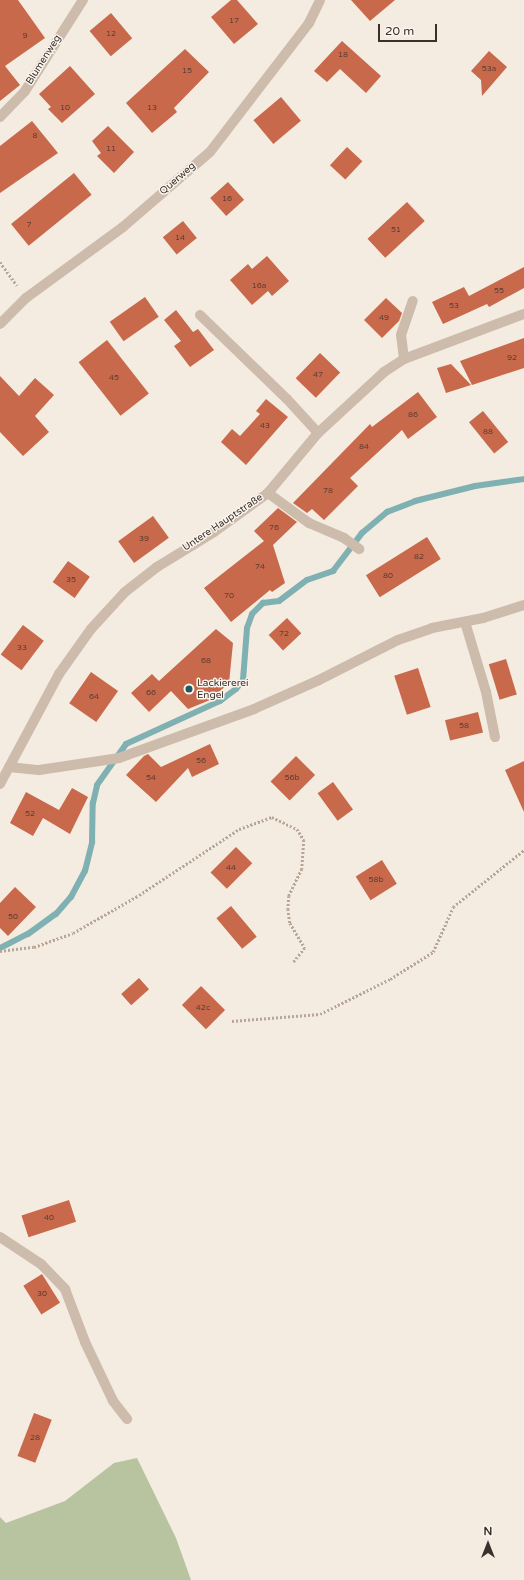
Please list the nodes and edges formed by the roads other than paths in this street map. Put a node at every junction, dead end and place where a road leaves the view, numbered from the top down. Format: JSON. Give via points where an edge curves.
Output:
{"nodes":[{"id":1,"x":83,"y":0,"type":"edge"},
{"id":2,"x":320,"y":0,"type":"edge"},
{"id":3,"x":0,"y":117,"type":"edge"},
{"id":4,"x":413,"y":301,"type":"dead end"},
{"id":5,"x":524,"y":314,"type":"edge"},
{"id":6,"x":200,"y":315,"type":"dead end"},
{"id":7,"x":0,"y":324,"type":"edge"},
{"id":8,"x":404,"y":359,"type":"junction"},
{"id":9,"x":318,"y":433,"type":"junction"},
{"id":10,"x":268,"y":493,"type":"junction"},
{"id":11,"x":359,"y":548,"type":"dead end"},
{"id":12,"x":524,"y":605,"type":"edge"},
{"id":13,"x":465,"y":622,"type":"junction"},
{"id":14,"x":495,"y":737,"type":"dead end"},
{"id":15,"x":9,"y":768,"type":"junction"},
{"id":16,"x":0,"y":784,"type":"edge"},
{"id":17,"x":0,"y":1237,"type":"edge"},
{"id":18,"x":128,"y":1419,"type":"dead end"}],
"edges":[{"from":1,"to":3,"type":"street","name":"Blumenweg","via":[[25,91]]},
{"from":2,"to":7,"type":"street","name":"Querweg","via":[[309,23],[210,152],[122,227],[26,298]]},
{"from":4,"to":8,"type":"street","via":[[401,335]]},
{"from":5,"to":8,"type":"street","name":"Untere Hauptstraße"},
{"from":6,"to":9,"type":"street","via":[[282,394]]},
{"from":8,"to":9,"type":"street","name":"Untere Hauptstraße","via":[[364,389]]},
{"from":9,"to":10,"type":"street","name":"Untere Hauptstraße"},
{"from":10,"to":11,"type":"street","via":[[309,524],[344,538]]},
{"from":10,"to":15,"type":"street","name":"Untere Hauptstraße","via":[[214,532],[157,567],[125,592],[91,629],[59,674]]},
{"from":12,"to":13,"type":"street"},
{"from":13,"to":14,"type":"street","via":[[486,692]]},
{"from":13,"to":15,"type":"street","via":[[432,628],[398,640],[319,680],[254,708],[119,758],[39,770]]},
{"from":15,"to":16,"type":"street","name":"Untere Hauptstraße"},
{"from":17,"to":18,"type":"street","via":[[41,1264],[65,1289],[85,1342],[112,1401]]}]}
